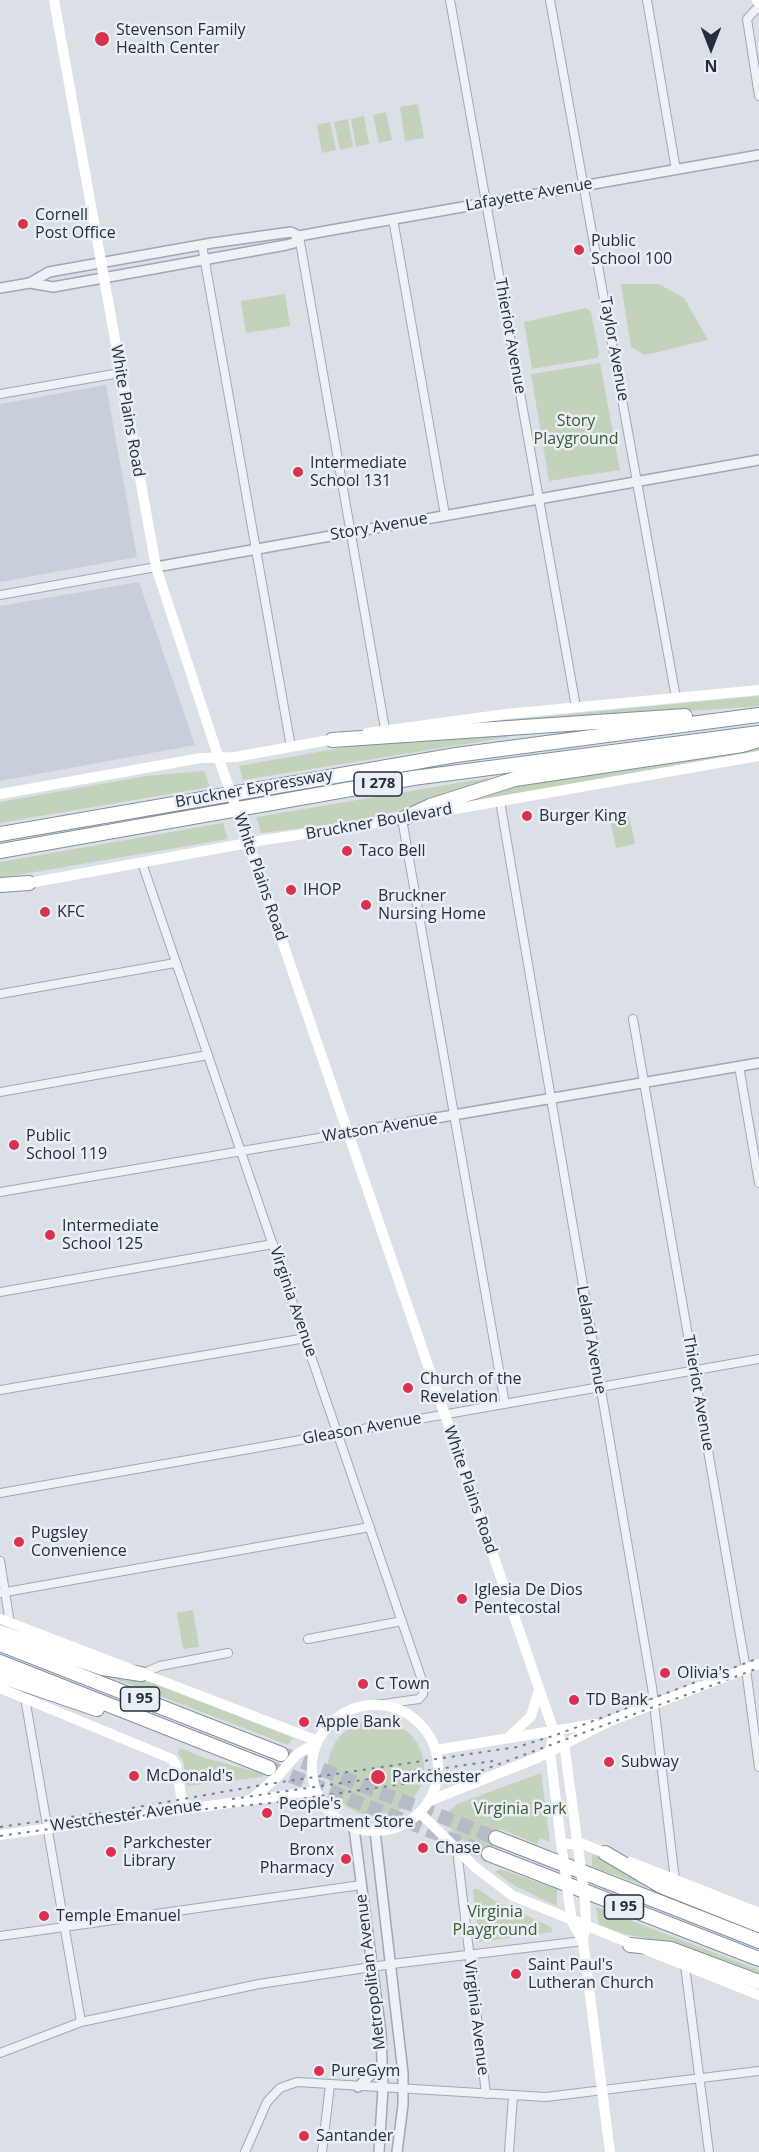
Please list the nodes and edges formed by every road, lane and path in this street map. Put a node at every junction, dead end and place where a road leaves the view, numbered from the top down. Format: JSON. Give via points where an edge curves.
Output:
{"nodes":[{"id":1,"x":54,"y":0,"type":"edge"},
{"id":2,"x":450,"y":0,"type":"edge"},
{"id":3,"x":550,"y":0,"type":"edge"},
{"id":4,"x":646,"y":0,"type":"edge"},
{"id":5,"x":758,"y":3,"type":"edge"},
{"id":6,"x":759,"y":96,"type":"edge"},
{"id":7,"x":759,"y":155,"type":"edge"},
{"id":8,"x":676,"y":170,"type":"junction"},
{"id":9,"x":584,"y":185,"type":"junction"},
{"id":10,"x":486,"y":202,"type":"junction"},
{"id":11,"x":393,"y":219,"type":"junction"},
{"id":12,"x":299,"y":237,"type":"junction"},
{"id":13,"x":202,"y":244,"type":"junction"},
{"id":14,"x":205,"y":259,"type":"junction"},
{"id":15,"x":100,"y":263,"type":"junction"},
{"id":16,"x":103,"y":278,"type":"junction"},
{"id":17,"x":30,"y":283,"type":"junction"},
{"id":18,"x":0,"y":288,"type":"edge"},
{"id":19,"x":120,"y":373,"type":"junction"},
{"id":20,"x":0,"y":394,"type":"edge"},
{"id":21,"x":759,"y":460,"type":"edge"},
{"id":22,"x":638,"y":481,"type":"junction"},
{"id":23,"x":540,"y":499,"type":"junction"},
{"id":24,"x":445,"y":515,"type":"junction"},
{"id":25,"x":351,"y":532,"type":"junction"},
{"id":26,"x":257,"y":549,"type":"junction"},
{"id":27,"x":156,"y":567,"type":"junction"},
{"id":28,"x":0,"y":595,"type":"edge"},
{"id":29,"x":759,"y":690,"type":"edge"},
{"id":30,"x":676,"y":698,"type":"junction"},
{"id":31,"x":576,"y":707,"type":"junction"},
{"id":32,"x":759,"y":715,"type":"edge"},
{"id":33,"x":739,"y":718,"type":"junction"},
{"id":34,"x":385,"y":729,"type":"junction"},
{"id":35,"x":759,"y":733,"type":"edge"},
{"id":36,"x":332,"y":740,"type":"junction"},
{"id":37,"x":759,"y":740,"type":"edge"},
{"id":38,"x":291,"y":747,"type":"junction"},
{"id":39,"x":759,"y":756,"type":"edge"},
{"id":40,"x":219,"y":757,"type":"junction"},
{"id":41,"x":0,"y":794,"type":"edge"},
{"id":42,"x":500,"y":801,"type":"junction"},
{"id":43,"x":402,"y":819,"type":"junction"},
{"id":44,"x":0,"y":834,"type":"edge"},
{"id":45,"x":249,"y":843,"type":"junction"},
{"id":46,"x":0,"y":851,"type":"edge"},
{"id":47,"x":142,"y":863,"type":"junction"},
{"id":48,"x":29,"y":883,"type":"junction"},
{"id":49,"x":0,"y":885,"type":"edge"},
{"id":50,"x":0,"y":890,"type":"edge"},
{"id":51,"x":175,"y":963,"type":"junction"},
{"id":52,"x":0,"y":994,"type":"edge"},
{"id":53,"x":633,"y":1019,"type":"dead end"},
{"id":54,"x":207,"y":1055,"type":"junction"},
{"id":55,"x":759,"y":1063,"type":"edge"},
{"id":56,"x":739,"y":1066,"type":"junction"},
{"id":57,"x":644,"y":1083,"type":"junction"},
{"id":58,"x":0,"y":1092,"type":"edge"},
{"id":59,"x":550,"y":1100,"type":"junction"},
{"id":60,"x":454,"y":1116,"type":"junction"},
{"id":61,"x":348,"y":1133,"type":"junction"},
{"id":62,"x":240,"y":1150,"type":"junction"},
{"id":63,"x":759,"y":1183,"type":"edge"},
{"id":64,"x":0,"y":1192,"type":"edge"},
{"id":65,"x":273,"y":1244,"type":"junction"},
{"id":66,"x":0,"y":1292,"type":"edge"},
{"id":67,"x":306,"y":1338,"type":"junction"},
{"id":68,"x":759,"y":1359,"type":"edge"},
{"id":69,"x":694,"y":1370,"type":"junction"},
{"id":70,"x":600,"y":1387,"type":"junction"},
{"id":71,"x":0,"y":1390,"type":"edge"},
{"id":72,"x":505,"y":1404,"type":"junction"},
{"id":73,"x":445,"y":1414,"type":"junction"},
{"id":74,"x":337,"y":1433,"type":"junction"},
{"id":75,"x":0,"y":1493,"type":"edge"},
{"id":76,"x":369,"y":1527,"type":"junction"},
{"id":77,"x":0,"y":1561,"type":"edge"},
{"id":78,"x":3,"y":1593,"type":"edge"},
{"id":79,"x":402,"y":1621,"type":"junction"},
{"id":80,"x":3,"y":1625,"type":"edge"},
{"id":81,"x":308,"y":1639,"type":"dead end"},
{"id":82,"x":0,"y":1644,"type":"edge"},
{"id":83,"x":228,"y":1653,"type":"dead end"},
{"id":84,"x":0,"y":1662,"type":"edge"},
{"id":85,"x":759,"y":1664,"type":"edge"},
{"id":86,"x":746,"y":1669,"type":"junction"},
{"id":87,"x":141,"y":1674,"type":"junction"},
{"id":88,"x":0,"y":1676,"type":"edge"},
{"id":89,"x":0,"y":1688,"type":"edge"},
{"id":90,"x":540,"y":1689,"type":"junction"},
{"id":91,"x":25,"y":1698,"type":"junction"},
{"id":92,"x":652,"y":1704,"type":"junction"},
{"id":93,"x":376,"y":1705,"type":"junction"},
{"id":94,"x":610,"y":1721,"type":"junction"},
{"id":95,"x":554,"y":1732,"type":"junction"},
{"id":96,"x":509,"y":1737,"type":"junction"},
{"id":97,"x":317,"y":1742,"type":"junction"},
{"id":98,"x":564,"y":1743,"type":"junction"},
{"id":99,"x":218,"y":1747,"type":"junction"},
{"id":100,"x":436,"y":1750,"type":"junction"},
{"id":101,"x":550,"y":1751,"type":"junction"},
{"id":102,"x":281,"y":1754,"type":"tunnel mouth"},
{"id":103,"x":759,"y":1767,"type":"edge"},
{"id":104,"x":269,"y":1768,"type":"tunnel mouth"},
{"id":105,"x":316,"y":1791,"type":"junction"},
{"id":106,"x":252,"y":1799,"type":"junction"},
{"id":107,"x":429,"y":1801,"type":"junction"},
{"id":108,"x":183,"y":1808,"type":"junction"},
{"id":109,"x":420,"y":1813,"type":"junction"},
{"id":110,"x":48,"y":1828,"type":"junction"},
{"id":111,"x":354,"y":1828,"type":"junction"},
{"id":112,"x":375,"y":1831,"type":"junction"},
{"id":113,"x":0,"y":1835,"type":"edge"},
{"id":114,"x":496,"y":1838,"type":"tunnel mouth"},
{"id":115,"x":577,"y":1843,"type":"junction"},
{"id":116,"x":562,"y":1849,"type":"junction"},
{"id":117,"x":457,"y":1850,"type":"junction"},
{"id":118,"x":605,"y":1852,"type":"junction"},
{"id":119,"x":489,"y":1854,"type":"tunnel mouth"},
{"id":120,"x":675,"y":1880,"type":"junction"},
{"id":121,"x":361,"y":1885,"type":"junction"},
{"id":122,"x":759,"y":1913,"type":"edge"},
{"id":123,"x":572,"y":1922,"type":"junction"},
{"id":124,"x":759,"y":1925,"type":"edge"},
{"id":125,"x":65,"y":1927,"type":"junction"},
{"id":126,"x":586,"y":1927,"type":"junction"},
{"id":127,"x":0,"y":1936,"type":"edge"},
{"id":128,"x":583,"y":1941,"type":"junction"},
{"id":129,"x":759,"y":1941,"type":"edge"},
{"id":130,"x":630,"y":1945,"type":"junction"},
{"id":131,"x":469,"y":1956,"type":"junction"},
{"id":132,"x":759,"y":1959,"type":"edge"},
{"id":133,"x":392,"y":1964,"type":"junction"},
{"id":134,"x":372,"y":1966,"type":"junction"},
{"id":135,"x":685,"y":1966,"type":"junction"},
{"id":136,"x":759,"y":1982,"type":"edge"},
{"id":137,"x":759,"y":1995,"type":"edge"},
{"id":138,"x":81,"y":2022,"type":"junction"},
{"id":139,"x":0,"y":2053,"type":"edge"},
{"id":140,"x":381,"y":2065,"type":"junction"},
{"id":141,"x":759,"y":2071,"type":"edge"},
{"id":142,"x":700,"y":2078,"type":"junction"},
{"id":143,"x":330,"y":2085,"type":"junction"},
{"id":144,"x":358,"y":2087,"type":"junction"},
{"id":145,"x":383,"y":2088,"type":"junction"},
{"id":146,"x":403,"y":2089,"type":"junction"},
{"id":147,"x":602,"y":2090,"type":"junction"},
{"id":148,"x":486,"y":2094,"type":"junction"},
{"id":149,"x":513,"y":2096,"type":"junction"},
{"id":150,"x":245,"y":2152,"type":"edge"},
{"id":151,"x":322,"y":2152,"type":"edge"},
{"id":152,"x":379,"y":2152,"type":"edge"},
{"id":153,"x":396,"y":2152,"type":"edge"},
{"id":154,"x":509,"y":2152,"type":"edge"},
{"id":155,"x":610,"y":2152,"type":"edge"},
{"id":156,"x":710,"y":2152,"type":"edge"}],
"edges":[{"from":1,"to":15,"type":"main road","name":"White Plains Road"},
{"from":2,"to":10,"type":"street","name":"Thieriot Avenue"},
{"from":3,"to":9,"type":"street","name":"Taylor Avenue"},
{"from":4,"to":8,"type":"street"},
{"from":5,"to":6,"type":"street","via":[[747,19]]},
{"from":7,"to":8,"type":"street","name":"Lafayette Avenue"},
{"from":8,"to":9,"type":"street","name":"Lafayette Avenue"},
{"from":9,"to":10,"type":"street","name":"Lafayette Avenue"},
{"from":9,"to":22,"type":"street","name":"Taylor Avenue"},
{"from":10,"to":11,"type":"street","name":"Lafayette Avenue"},
{"from":10,"to":23,"type":"street","name":"Thieriot Avenue"},
{"from":11,"to":12,"type":"street","name":"Lafayette Avenue"},
{"from":11,"to":24,"type":"street"},
{"from":12,"to":13,"type":"street","name":"Lafayette Avenue","via":[[291,232]]},
{"from":12,"to":14,"type":"street","name":"Lafayette Avenue","via":[[286,245]]},
{"from":12,"to":25,"type":"street"},
{"from":13,"to":14,"type":"street"},
{"from":13,"to":15,"type":"street","name":"Lafayette Avenue"},
{"from":14,"to":16,"type":"street","name":"Lafayette Avenue"},
{"from":14,"to":26,"type":"street"},
{"from":15,"to":16,"type":"main road","name":"White Plains Road"},
{"from":15,"to":17,"type":"street","name":"Lafayette Avenue","via":[[49,272]]},
{"from":16,"to":17,"type":"street","name":"Lafayette Avenue","via":[[53,287]]},
{"from":16,"to":19,"type":"main road","name":"White Plains Road"},
{"from":17,"to":18,"type":"street","name":"Lafayette Avenue"},
{"from":19,"to":20,"type":"street"},
{"from":19,"to":27,"type":"main road","name":"White Plains Road"},
{"from":21,"to":22,"type":"street","name":"Story Avenue"},
{"from":22,"to":23,"type":"street","name":"Story Avenue"},
{"from":22,"to":30,"type":"street","name":"Taylor Avenue"},
{"from":23,"to":24,"type":"street","name":"Story Avenue"},
{"from":23,"to":31,"type":"street","name":"Thieriot Avenue"},
{"from":24,"to":25,"type":"street","name":"Story Avenue"},
{"from":25,"to":26,"type":"street","name":"Story Avenue"},
{"from":25,"to":34,"type":"street"},
{"from":26,"to":27,"type":"street","name":"Story Avenue"},
{"from":26,"to":38,"type":"street"},
{"from":27,"to":28,"type":"street","name":"Story Avenue"},
{"from":27,"to":40,"type":"main road","name":"White Plains Road"},
{"from":29,"to":30,"type":"main road"},
{"from":30,"to":31,"type":"main road"},
{"from":31,"to":34,"type":"main road"},
{"from":32,"to":33,"type":"highway","name":"Bruckner Expressway","number":"I 278"},
{"from":33,"to":36,"type":"highway","via":[[680,716]]},
{"from":33,"to":44,"type":"highway","name":"Bruckner Expressway","number":"I 278","via":[[412,762]]},
{"from":34,"to":36,"type":"main road"},
{"from":35,"to":46,"type":"highway","name":"Bruckner Expressway","number":"I 278","via":[[446,773]]},
{"from":36,"to":38,"type":"main road"},
{"from":37,"to":43,"type":"highway","via":[[515,779]]},
{"from":38,"to":40,"type":"main road"},
{"from":39,"to":42,"type":"main road","name":"Bruckner Boulevard"},
{"from":40,"to":41,"type":"main road"},
{"from":40,"to":45,"type":"main road","name":"White Plains Road","bridge":true},
{"from":42,"to":43,"type":"main road","name":"Bruckner Boulevard"},
{"from":42,"to":59,"type":"street","name":"Leland Avenue"},
{"from":43,"to":45,"type":"main road","name":"Bruckner Boulevard"},
{"from":43,"to":60,"type":"street"},
{"from":45,"to":47,"type":"main road","name":"Bruckner Boulevard"},
{"from":45,"to":61,"type":"main road","name":"White Plains Road"},
{"from":47,"to":48,"type":"main road","name":"Bruckner Boulevard"},
{"from":47,"to":51,"type":"street","name":"Virginia Avenue"},
{"from":48,"to":49,"type":"highway"},
{"from":48,"to":50,"type":"main road","name":"Bruckner Boulevard"},
{"from":51,"to":52,"type":"street"},
{"from":51,"to":54,"type":"street","name":"Virginia Avenue"},
{"from":53,"to":57,"type":"street","name":"Thieriot Avenue"},
{"from":54,"to":58,"type":"street"},
{"from":54,"to":62,"type":"street","name":"Virginia Avenue"},
{"from":55,"to":56,"type":"street","name":"Watson Avenue"},
{"from":56,"to":57,"type":"street","name":"Watson Avenue"},
{"from":56,"to":63,"type":"street"},
{"from":57,"to":59,"type":"street","name":"Watson Avenue"},
{"from":57,"to":69,"type":"street","name":"Thieriot Avenue"},
{"from":59,"to":60,"type":"street","name":"Watson Avenue"},
{"from":59,"to":70,"type":"street","name":"Leland Avenue"},
{"from":60,"to":61,"type":"street","name":"Watson Avenue"},
{"from":60,"to":72,"type":"street"},
{"from":61,"to":62,"type":"street","name":"Watson Avenue"},
{"from":61,"to":73,"type":"main road","name":"White Plains Road"},
{"from":62,"to":64,"type":"street","name":"Watson Avenue"},
{"from":62,"to":65,"type":"street","name":"Virginia Avenue"},
{"from":65,"to":66,"type":"street"},
{"from":65,"to":67,"type":"street","name":"Virginia Avenue"},
{"from":67,"to":71,"type":"street"},
{"from":67,"to":74,"type":"street","name":"Virginia Avenue"},
{"from":68,"to":69,"type":"street","name":"Gleason Avenue"},
{"from":69,"to":70,"type":"street","name":"Gleason Avenue"},
{"from":69,"to":86,"type":"street","name":"Thieriot Avenue"},
{"from":70,"to":72,"type":"street","name":"Gleason Avenue"},
{"from":70,"to":92,"type":"street","name":"Leland Avenue"},
{"from":72,"to":73,"type":"street","name":"Gleason Avenue"},
{"from":73,"to":74,"type":"street","name":"Gleason Avenue"},
{"from":73,"to":90,"type":"main road","name":"White Plains Road"},
{"from":74,"to":75,"type":"street","name":"Gleason Avenue"},
{"from":74,"to":76,"type":"street","name":"Virginia Avenue"},
{"from":76,"to":78,"type":"street"},
{"from":76,"to":79,"type":"street","name":"Virginia Avenue"},
{"from":77,"to":78,"type":"street"},
{"from":78,"to":80,"type":"street"},
{"from":79,"to":81,"type":"street"},
{"from":79,"to":93,"type":"street","name":"Virginia Avenue","via":[[424,1686],[423,1694],[416,1700]]},
{"from":80,"to":87,"type":"highway","via":[[102,1668]]},
{"from":82,"to":102,"type":"highway","number":"I 95"},
{"from":83,"to":87,"type":"street","via":[[160,1666]]},
{"from":84,"to":99,"type":"highway","number":"I 95"},
{"from":85,"to":86,"type":"main road"},
{"from":86,"to":92,"type":"main road"},
{"from":86,"to":103,"type":"street","name":"Thieriot Avenue"},
{"from":87,"to":97,"type":"main road"},
{"from":88,"to":99,"type":"highway"},
{"from":89,"to":91,"type":"main road"},
{"from":90,"to":95,"type":"main road","name":"White Plains Road"},
{"from":90,"to":96,"type":"main road","via":[[531,1716]]},
{"from":91,"to":108,"type":"main road","via":[[174,1760]]},
{"from":91,"to":110,"type":"street"},
{"from":92,"to":94,"type":"main road"},
{"from":92,"to":120,"type":"street","name":"Leland Avenue"},
{"from":93,"to":97,"type":"main road","via":[[361,1706],[341,1715]]},
{"from":93,"to":100,"type":"main road","via":[[411,1716],[427,1731]]},
{"from":94,"to":95,"type":"main road"},
{"from":94,"to":98,"type":"main road"},
{"from":95,"to":96,"type":"main road"},
{"from":95,"to":98,"type":"main road","name":"White Plains Road"},
{"from":95,"to":101,"type":"main road","name":"White Plains Road"},
{"from":96,"to":100,"type":"main road"},
{"from":97,"to":105,"type":"main road","via":[[312,1768]]},
{"from":97,"to":106,"type":"main road","via":[[296,1755]]},
{"from":98,"to":101,"type":"main road"},
{"from":98,"to":115,"type":"main road","name":"White Plains Road"},
{"from":99,"to":104,"type":"highway","number":"I 95"},
{"from":100,"to":107,"type":"main road","via":[[438,1775]]},
{"from":101,"to":107,"type":"main road"},
{"from":101,"to":116,"type":"main road","name":"White Plains Road"},
{"from":105,"to":106,"type":"main road","name":"Westchester Avenue"},
{"from":105,"to":111,"type":"main road","via":[[332,1814]]},
{"from":106,"to":108,"type":"main road","name":"Westchester Avenue"},
{"from":107,"to":109,"type":"main road"},
{"from":108,"to":110,"type":"main road","name":"Westchester Avenue"},
{"from":109,"to":112,"type":"main road","via":[[399,1827]]},
{"from":109,"to":117,"type":"main road"},
{"from":110,"to":113,"type":"main road","name":"Westchester Avenue"},
{"from":110,"to":125,"type":"street"},
{"from":111,"to":112,"type":"main road"},
{"from":111,"to":121,"type":"street","name":"Metropolitan Avenue"},
{"from":112,"to":133,"type":"street","name":"Metropolitan Avenue"},
{"from":114,"to":129,"type":"highway","number":"I 95"},
{"from":115,"to":116,"type":"main road"},
{"from":115,"to":118,"type":"main road"},
{"from":115,"to":126,"type":"main road","name":"White Plains Road","bridge":true},
{"from":116,"to":123,"type":"main road","name":"White Plains Road","bridge":true},
{"from":117,"to":123,"type":"main road","via":[[502,1890]]},
{"from":117,"to":131,"type":"street","name":"Virginia Avenue"},
{"from":118,"to":120,"type":"main road"},
{"from":118,"to":124,"type":"highway","via":[[661,1886]]},
{"from":119,"to":132,"type":"highway","number":"I 95"},
{"from":120,"to":122,"type":"main road"},
{"from":121,"to":125,"type":"street"},
{"from":121,"to":134,"type":"street","name":"Metropolitan Avenue"},
{"from":123,"to":126,"type":"main road"},
{"from":123,"to":128,"type":"main road","name":"White Plains Road"},
{"from":125,"to":127,"type":"street"},
{"from":125,"to":138,"type":"street"},
{"from":126,"to":128,"type":"main road","name":"White Plains Road"},
{"from":126,"to":130,"type":"main road"},
{"from":128,"to":131,"type":"street"},
{"from":128,"to":147,"type":"main road","name":"White Plains Road"},
{"from":130,"to":135,"type":"main road"},
{"from":130,"to":136,"type":"highway","via":[[671,1949]]},
{"from":131,"to":133,"type":"street"},
{"from":131,"to":148,"type":"street","name":"Virginia Avenue"},
{"from":133,"to":134,"type":"street"},
{"from":133,"to":146,"type":"street","name":"Metropolitan Avenue"},
{"from":134,"to":138,"type":"street","via":[[251,1986]]},
{"from":134,"to":140,"type":"street","name":"Metropolitan Avenue"},
{"from":135,"to":137,"type":"main road"},
{"from":135,"to":142,"type":"street"},
{"from":138,"to":139,"type":"street"},
{"from":140,"to":144,"type":"street"},
{"from":140,"to":145,"type":"street","name":"Metropolitan Avenue"},
{"from":141,"to":142,"type":"street"},
{"from":142,"to":147,"type":"street"},
{"from":142,"to":156,"type":"street"},
{"from":143,"to":144,"type":"street"},
{"from":143,"to":150,"type":"street","via":[[297,2082],[275,2093]]},
{"from":143,"to":151,"type":"street"},
{"from":144,"to":145,"type":"street"},
{"from":145,"to":146,"type":"street"},
{"from":145,"to":152,"type":"street","name":"Metropolitan Avenue"},
{"from":146,"to":148,"type":"street"},
{"from":146,"to":153,"type":"street","name":"Metropolitan Avenue"},
{"from":147,"to":149,"type":"street","via":[[546,2097]]},
{"from":147,"to":155,"type":"main road","name":"White Plains Road"},
{"from":148,"to":149,"type":"street"},
{"from":149,"to":154,"type":"street"}]}
